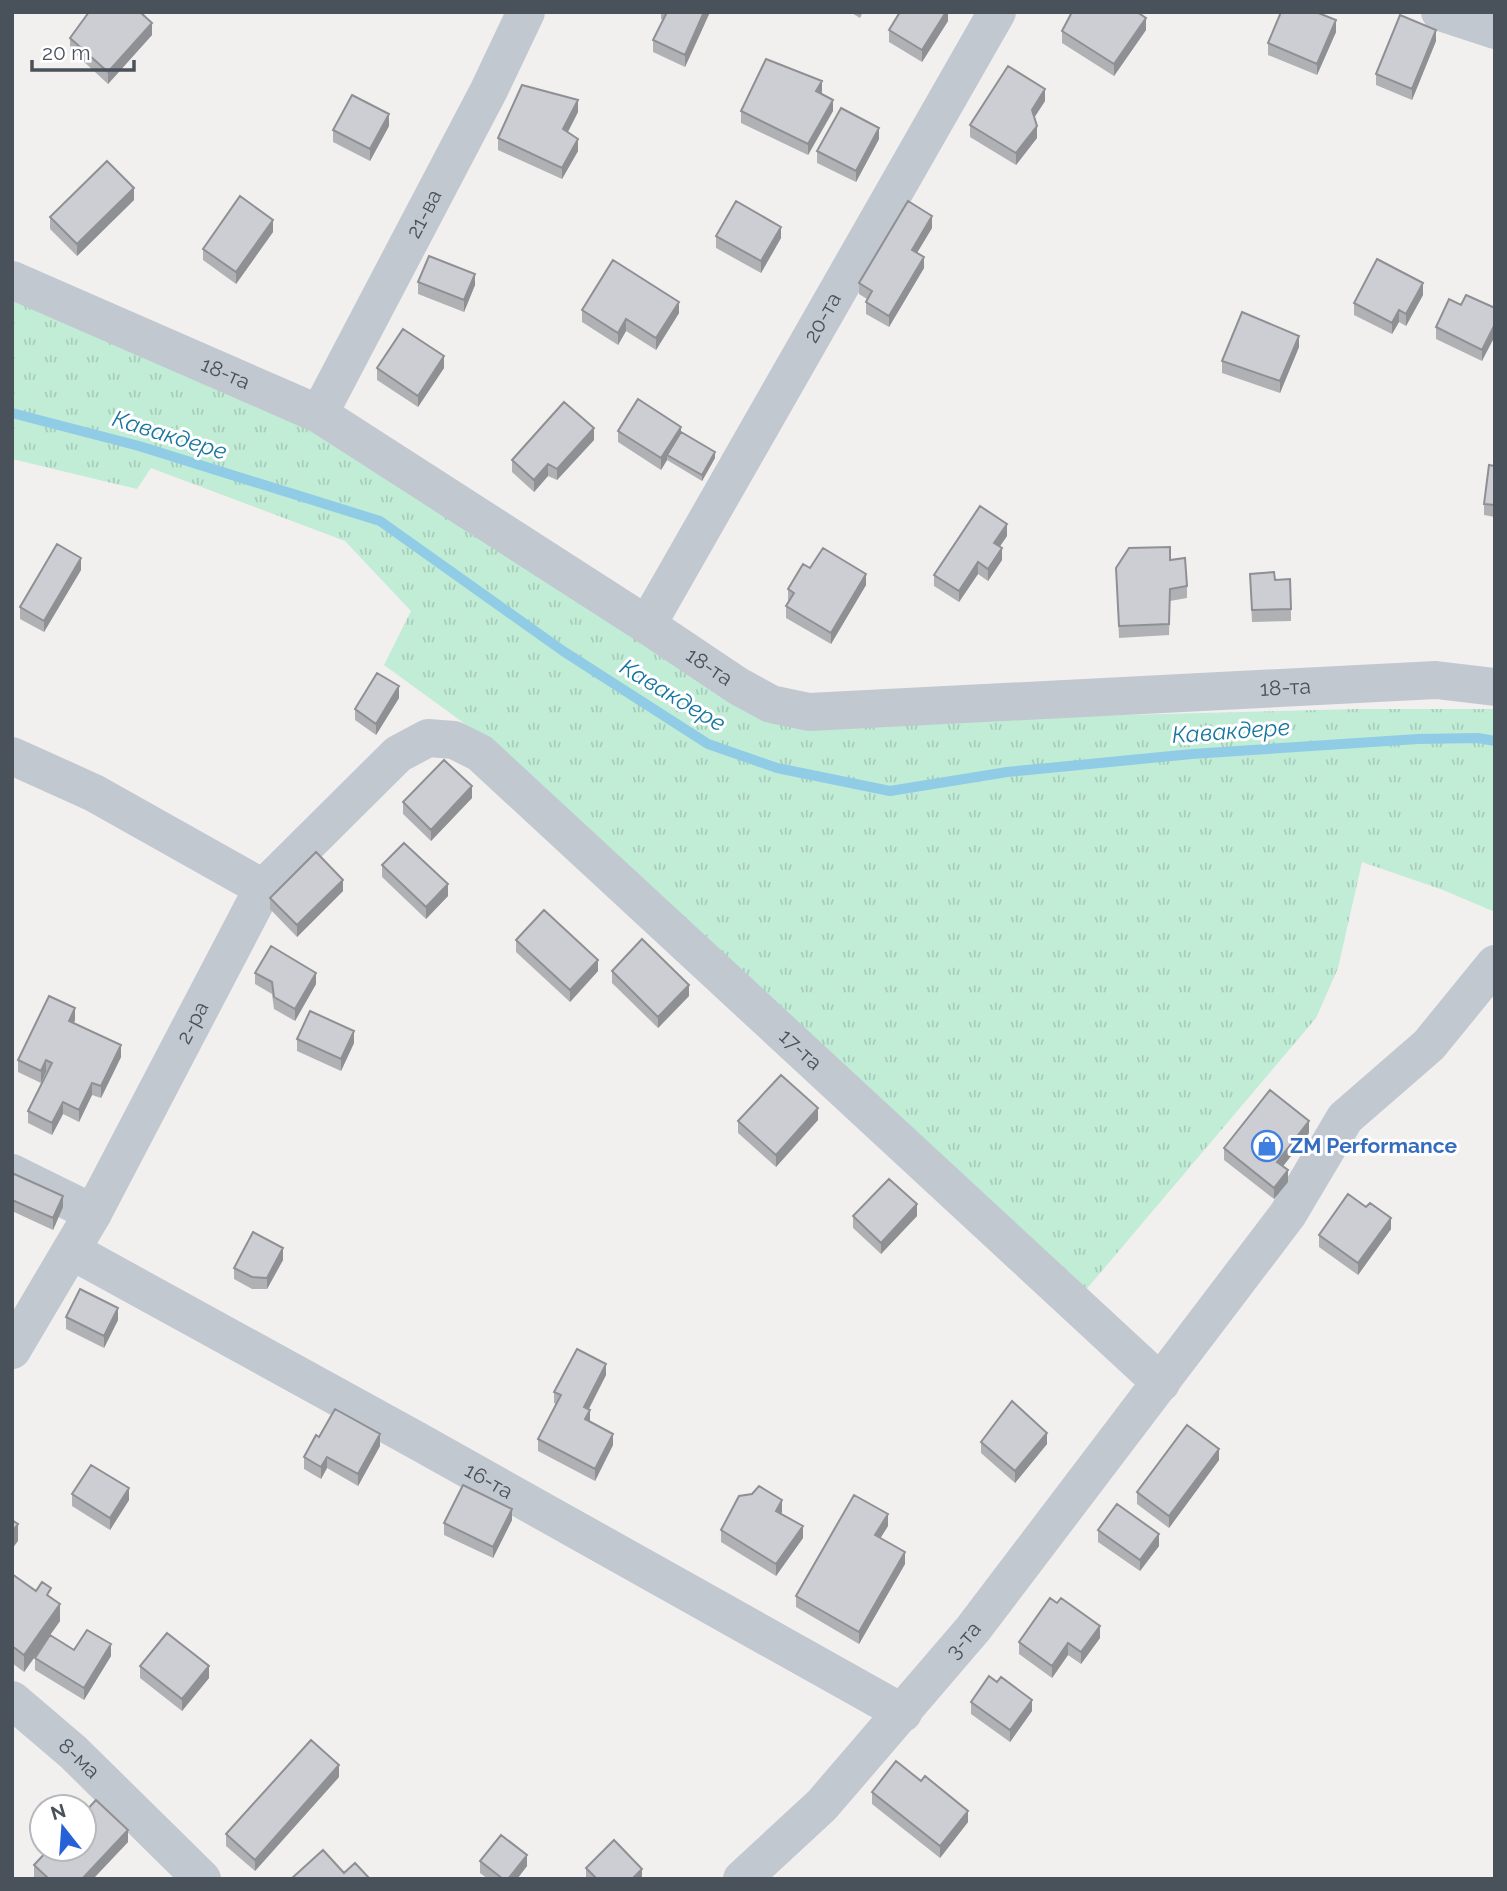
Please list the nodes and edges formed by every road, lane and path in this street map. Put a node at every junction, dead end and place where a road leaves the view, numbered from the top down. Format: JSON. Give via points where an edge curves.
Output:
{"nodes":[{"id":1,"x":526,"y":12,"type":"edge"},
{"id":2,"x":997,"y":12,"type":"edge"},
{"id":3,"x":1440,"y":12,"type":"edge"},
{"id":4,"x":1495,"y":30,"type":"edge"},
{"id":5,"x":12,"y":280,"type":"edge"},
{"id":6,"x":319,"y":414,"type":"junction"},
{"id":7,"x":648,"y":625,"type":"junction"},
{"id":8,"x":1495,"y":687,"type":"edge"},
{"id":9,"x":428,"y":738,"type":"joint"},
{"id":10,"x":12,"y":756,"type":"edge"},
{"id":11,"x":264,"y":888,"type":"junction"},
{"id":12,"x":1495,"y":964,"type":"edge"},
{"id":13,"x":12,"y":1173,"type":"edge"},
{"id":14,"x":93,"y":1213,"type":"junction"},
{"id":15,"x":72,"y":1251,"type":"junction"},
{"id":16,"x":12,"y":1350,"type":"edge"},
{"id":17,"x":1161,"y":1383,"type":"junction"},
{"id":18,"x":12,"y":1700,"type":"edge"},
{"id":19,"x":903,"y":1713,"type":"junction"},
{"id":20,"x":202,"y":1879,"type":"edge"},
{"id":21,"x":742,"y":1879,"type":"edge"}],
"edges":[{"from":1,"to":6,"type":"street","name":"21-ва"},
{"from":2,"to":7,"type":"street","name":"20-та"},
{"from":3,"to":4,"type":"street"},
{"from":5,"to":6,"type":"street","name":"18-та"},
{"from":6,"to":7,"type":"street","name":"18-та"},
{"from":7,"to":8,"type":"street","name":"18-та","via":[[771,704],[809,712],[1436,680]]},
{"from":9,"to":11,"type":"street","name":"2-ра","via":[[398,754]]},
{"from":9,"to":17,"type":"street","name":"17-та","via":[[454,740],[480,753]]},
{"from":10,"to":11,"type":"street","via":[[94,793]]},
{"from":11,"to":14,"type":"street","name":"2-ра"},
{"from":12,"to":17,"type":"street","name":"3-та","via":[[1429,1045],[1345,1118],[1289,1214]]},
{"from":13,"to":14,"type":"street"},
{"from":14,"to":15,"type":"street","name":"2-ра"},
{"from":15,"to":16,"type":"street","name":"2-ра"},
{"from":15,"to":19,"type":"street","name":"16-та"},
{"from":17,"to":19,"type":"street","name":"3-та"},
{"from":18,"to":20,"type":"street","name":"8-ма","via":[[73,1752]]},
{"from":19,"to":21,"type":"street","name":"3-та","via":[[822,1805]]}]}
